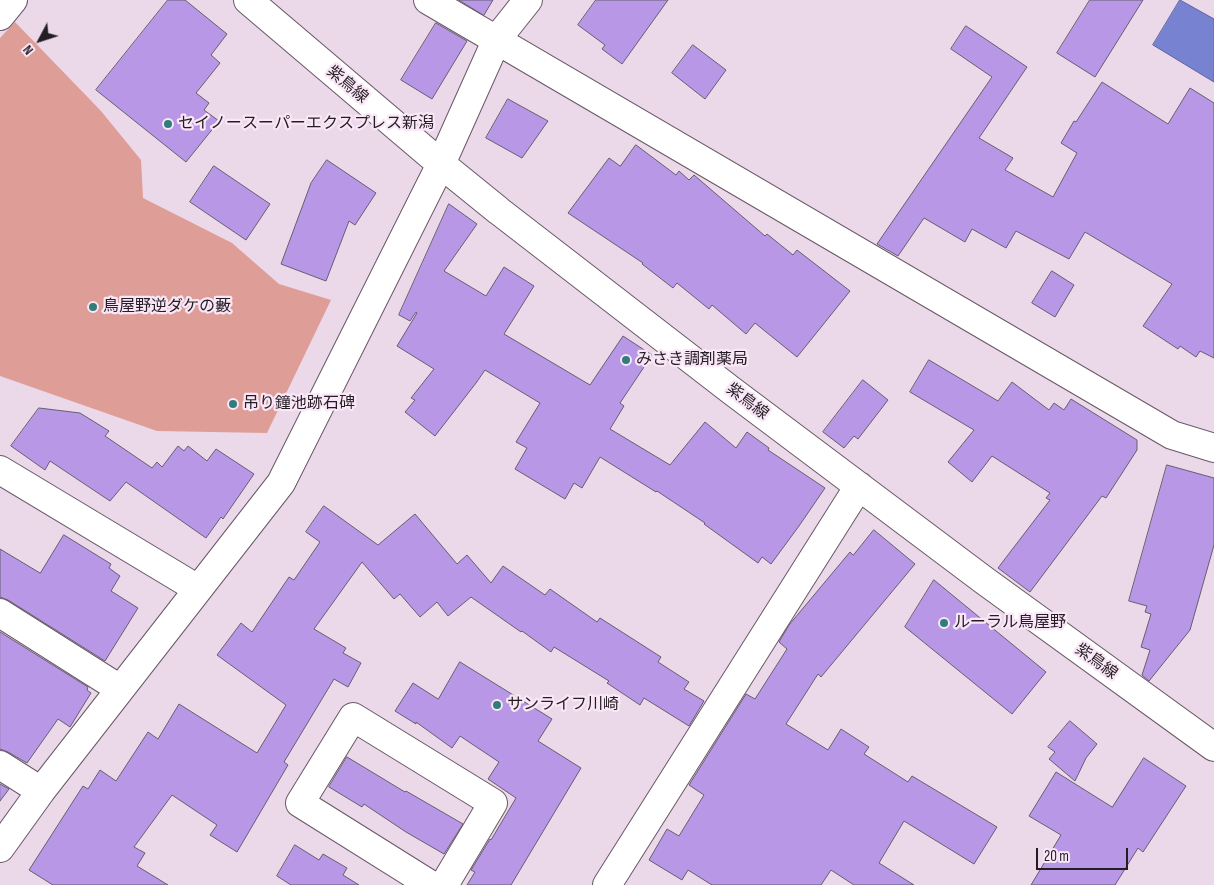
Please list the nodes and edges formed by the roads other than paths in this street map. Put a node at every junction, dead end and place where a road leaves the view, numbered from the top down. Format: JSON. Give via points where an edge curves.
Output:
{"nodes":[{"id":1,"x":13,"y":0,"type":"edge"},
{"id":2,"x":248,"y":0,"type":"edge"},
{"id":3,"x":428,"y":0,"type":"edge"},
{"id":4,"x":528,"y":0,"type":"edge"},
{"id":5,"x":0,"y":16,"type":"edge"},
{"id":6,"x":496,"y":39,"type":"junction"},
{"id":7,"x":440,"y":164,"type":"junction"},
{"id":8,"x":1214,"y":448,"type":"edge"},
{"id":9,"x":0,"y":470,"type":"edge"},
{"id":10,"x":859,"y":486,"type":"junction"},
{"id":11,"x":198,"y":589,"type":"junction"},
{"id":12,"x":0,"y":613,"type":"edge"},
{"id":13,"x":120,"y":689,"type":"junction"},
{"id":14,"x":1214,"y":747,"type":"edge"},
{"id":15,"x":0,"y":765,"type":"edge"},
{"id":16,"x":41,"y":791,"type":"junction"},
{"id":17,"x":0,"y":848,"type":"edge"},
{"id":18,"x":431,"y":885,"type":"edge"},
{"id":19,"x":444,"y":885,"type":"edge"},
{"id":20,"x":608,"y":885,"type":"edge"}],
"edges":[{"from":1,"to":5,"type":"street"},
{"from":2,"to":7,"type":"street","name":"紫鳥線"},
{"from":3,"to":6,"type":"street"},
{"from":4,"to":6,"type":"street"},
{"from":6,"to":7,"type":"street"},
{"from":6,"to":8,"type":"street","via":[[1172,435]]},
{"from":7,"to":10,"type":"street","name":"紫鳥線"},
{"from":7,"to":11,"type":"street","via":[[281,483]]},
{"from":9,"to":11,"type":"street"},
{"from":10,"to":14,"type":"street","name":"紫鳥線"},
{"from":10,"to":20,"type":"street"},
{"from":11,"to":13,"type":"street"},
{"from":12,"to":13,"type":"street"},
{"from":13,"to":16,"type":"street"},
{"from":15,"to":16,"type":"street"},
{"from":16,"to":17,"type":"street"},
{"from":18,"to":19,"type":"street","via":[[300,803],[352,717],[493,803]]}]}
